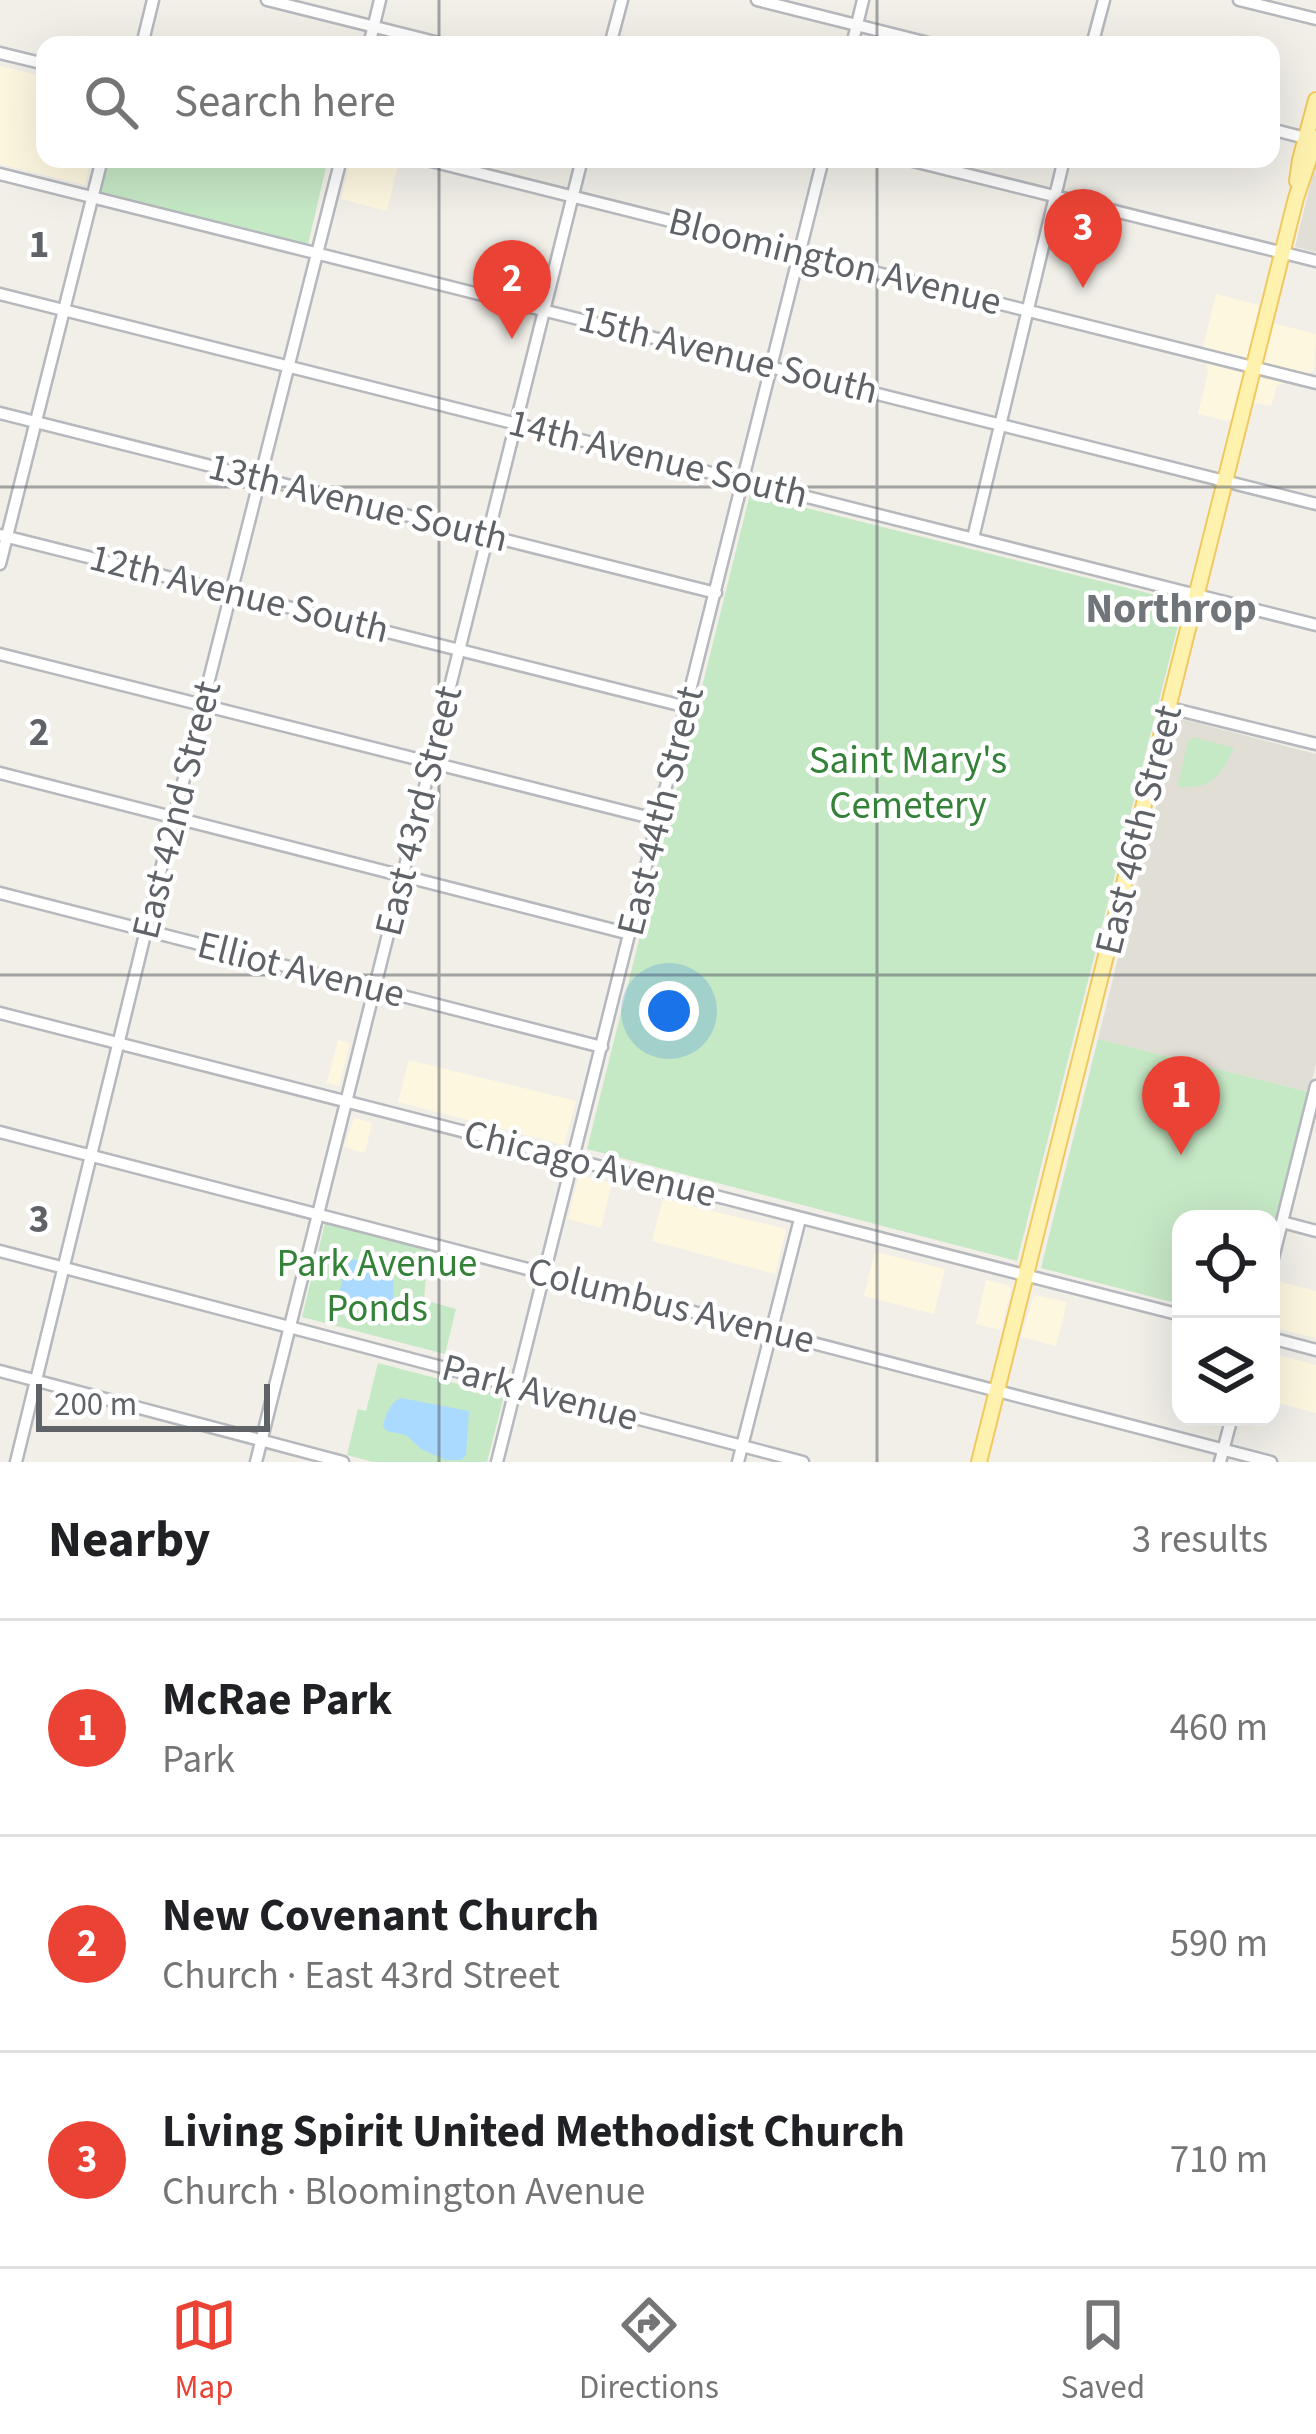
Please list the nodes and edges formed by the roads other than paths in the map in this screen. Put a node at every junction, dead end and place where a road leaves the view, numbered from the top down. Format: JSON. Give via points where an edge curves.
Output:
{"nodes":[{"id":1,"x":153,"y":0,"type":"edge"},
{"id":2,"x":268,"y":0,"type":"edge"},
{"id":3,"x":380,"y":0,"type":"edge"},
{"id":4,"x":622,"y":0,"type":"edge"},
{"id":5,"x":757,"y":0,"type":"edge"},
{"id":6,"x":863,"y":0,"type":"edge"},
{"id":7,"x":1104,"y":0,"type":"edge"},
{"id":8,"x":1239,"y":0,"type":"edge"},
{"id":9,"x":1316,"y":19,"type":"edge"},
{"id":10,"x":857,"y":24,"type":"junction"},
{"id":11,"x":374,"y":27,"type":"junction"},
{"id":12,"x":144,"y":36,"type":"edge"},
{"id":13,"x":372,"y":36,"type":"edge"},
{"id":14,"x":410,"y":36,"type":"edge"},
{"id":15,"x":612,"y":36,"type":"edge"},
{"id":16,"x":854,"y":36,"type":"edge"},
{"id":17,"x":902,"y":36,"type":"edge"},
{"id":18,"x":1094,"y":36,"type":"edge"},
{"id":19,"x":0,"y":53,"type":"edge"},
{"id":20,"x":36,"y":62,"type":"edge"},
{"id":21,"x":1316,"y":100,"type":"edge"},
{"id":22,"x":1280,"y":132,"type":"edge"},
{"id":23,"x":1313,"y":139,"type":"edge"},
{"id":24,"x":100,"y":168,"type":"edge"},
{"id":25,"x":339,"y":168,"type":"edge"},
{"id":26,"x":459,"y":168,"type":"edge"},
{"id":27,"x":579,"y":168,"type":"edge"},
{"id":28,"x":822,"y":168,"type":"edge"},
{"id":29,"x":941,"y":168,"type":"edge"},
{"id":30,"x":1062,"y":168,"type":"edge"},
{"id":31,"x":0,"y":174,"type":"edge"},
{"id":32,"x":93,"y":196,"type":"junction"},
{"id":33,"x":572,"y":196,"type":"junction"},
{"id":34,"x":1055,"y":196,"type":"junction"},
{"id":35,"x":317,"y":252,"type":"junction"},
{"id":36,"x":800,"y":252,"type":"junction"},
{"id":37,"x":1282,"y":253,"type":"junction"},
{"id":38,"x":1316,"y":262,"type":"edge"},
{"id":39,"x":0,"y":294,"type":"edge"},
{"id":40,"x":544,"y":309,"type":"junction"},
{"id":41,"x":63,"y":310,"type":"junction"},
{"id":42,"x":1027,"y":310,"type":"junction"},
{"id":43,"x":289,"y":366,"type":"junction"},
{"id":44,"x":772,"y":367,"type":"junction"},
{"id":45,"x":1254,"y":368,"type":"junction"},
{"id":46,"x":1316,"y":383,"type":"edge"},
{"id":47,"x":0,"y":413,"type":"edge"},
{"id":48,"x":35,"y":423,"type":"junction"},
{"id":49,"x":516,"y":423,"type":"junction"},
{"id":50,"x":999,"y":423,"type":"junction"},
{"id":51,"x":260,"y":479,"type":"junction"},
{"id":52,"x":744,"y":480,"type":"junction"},
{"id":53,"x":1226,"y":481,"type":"junction"},
{"id":54,"x":1316,"y":504,"type":"edge"},
{"id":55,"x":3,"y":536,"type":"edge"},
{"id":56,"x":488,"y":536,"type":"junction"},
{"id":57,"x":973,"y":538,"type":"junction"},
{"id":58,"x":0,"y":564,"type":"edge"},
{"id":59,"x":232,"y":591,"type":"junction"},
{"id":60,"x":716,"y":593,"type":"junction"},
{"id":61,"x":1198,"y":595,"type":"junction"},
{"id":62,"x":1316,"y":625,"type":"edge"},
{"id":63,"x":459,"y":650,"type":"junction"},
{"id":64,"x":0,"y":654,"type":"edge"},
{"id":65,"x":202,"y":706,"type":"junction"},
{"id":66,"x":687,"y":707,"type":"junction"},
{"id":67,"x":1169,"y":708,"type":"junction"},
{"id":68,"x":1316,"y":744,"type":"edge"},
{"id":69,"x":432,"y":762,"type":"junction"},
{"id":70,"x":0,"y":773,"type":"edge"},
{"id":71,"x":176,"y":817,"type":"junction"},
{"id":72,"x":658,"y":820,"type":"junction"},
{"id":73,"x":403,"y":875,"type":"junction"},
{"id":74,"x":0,"y":893,"type":"edge"},
{"id":75,"x":147,"y":930,"type":"junction"},
{"id":76,"x":630,"y":934,"type":"junction"},
{"id":77,"x":374,"y":988,"type":"junction"},
{"id":78,"x":0,"y":1012,"type":"edge"},
{"id":79,"x":119,"y":1043,"type":"junction"},
{"id":80,"x":602,"y":1047,"type":"junction"},
{"id":81,"x":1316,"y":1086,"type":"edge"},
{"id":82,"x":346,"y":1101,"type":"junction"},
{"id":83,"x":1314,"y":1107,"type":"edge"},
{"id":84,"x":0,"y":1132,"type":"edge"},
{"id":85,"x":91,"y":1155,"type":"junction"},
{"id":86,"x":573,"y":1160,"type":"junction"},
{"id":87,"x":318,"y":1214,"type":"junction"},
{"id":88,"x":800,"y":1219,"type":"junction"},
{"id":89,"x":1282,"y":1222,"type":"junction"},
{"id":90,"x":1280,"y":1230,"type":"edge"},
{"id":91,"x":1316,"y":1231,"type":"edge"},
{"id":92,"x":0,"y":1251,"type":"edge"},
{"id":93,"x":62,"y":1267,"type":"junction"},
{"id":94,"x":544,"y":1274,"type":"junction"},
{"id":95,"x":1026,"y":1276,"type":"junction"},
{"id":96,"x":1172,"y":1313,"type":"edge"},
{"id":97,"x":290,"y":1327,"type":"junction"},
{"id":98,"x":770,"y":1332,"type":"junction"},
{"id":99,"x":1280,"y":1340,"type":"edge"},
{"id":100,"x":1316,"y":1350,"type":"edge"},
{"id":101,"x":0,"y":1371,"type":"edge"},
{"id":102,"x":35,"y":1379,"type":"junction"},
{"id":103,"x":516,"y":1387,"type":"junction"},
{"id":104,"x":997,"y":1390,"type":"junction"},
{"id":105,"x":1229,"y":1426,"type":"edge"},
{"id":106,"x":262,"y":1440,"type":"junction"},
{"id":107,"x":742,"y":1446,"type":"junction"},
{"id":108,"x":1221,"y":1456,"type":"edge"},
{"id":109,"x":16,"y":1462,"type":"edge"},
{"id":110,"x":256,"y":1462,"type":"edge"},
{"id":111,"x":343,"y":1462,"type":"edge"},
{"id":112,"x":497,"y":1462,"type":"edge"},
{"id":113,"x":738,"y":1462,"type":"edge"},
{"id":114,"x":802,"y":1462,"type":"edge"},
{"id":115,"x":979,"y":1462,"type":"edge"},
{"id":116,"x":1271,"y":1462,"type":"edge"}],
"edges":[{"from":1,"to":12,"type":"street"},
{"from":2,"to":11,"type":"street"},
{"from":3,"to":11,"type":"street"},
{"from":4,"to":15,"type":"street"},
{"from":5,"to":10,"type":"street"},
{"from":6,"to":10,"type":"street"},
{"from":7,"to":18,"type":"street"},
{"from":8,"to":9,"type":"street"},
{"from":10,"to":16,"type":"street"},
{"from":10,"to":17,"type":"street"},
{"from":11,"to":13,"type":"street"},
{"from":11,"to":14,"type":"street"},
{"from":19,"to":20,"type":"street"},
{"from":21,"to":23,"type":"main road","name":"East 46th Street"},
{"from":22,"to":23,"type":"street"},
{"from":23,"to":37,"type":"main road","name":"East 46th Street"},
{"from":24,"to":32,"type":"street"},
{"from":25,"to":35,"type":"street","name":"East 42nd Street"},
{"from":26,"to":33,"type":"street","name":"Bloomington Avenue"},
{"from":27,"to":33,"type":"street","name":"East 43rd Street"},
{"from":28,"to":36,"type":"street","name":"East 44th Street"},
{"from":29,"to":34,"type":"street"},
{"from":30,"to":34,"type":"street"},
{"from":31,"to":32,"type":"street","name":"15th Avenue South"},
{"from":32,"to":35,"type":"street","name":"15th Avenue South"},
{"from":32,"to":41,"type":"street"},
{"from":33,"to":36,"type":"street","name":"Bloomington Avenue"},
{"from":33,"to":40,"type":"street","name":"East 43rd Street"},
{"from":34,"to":37,"type":"street"},
{"from":34,"to":42,"type":"street"},
{"from":35,"to":40,"type":"street","name":"15th Avenue South"},
{"from":35,"to":43,"type":"street","name":"East 42nd Street"},
{"from":36,"to":42,"type":"street","name":"Bloomington Avenue"},
{"from":36,"to":44,"type":"street","name":"East 44th Street"},
{"from":37,"to":38,"type":"street"},
{"from":37,"to":45,"type":"main road","name":"East 46th Street"},
{"from":39,"to":41,"type":"street","name":"14th Avenue South"},
{"from":40,"to":44,"type":"street","name":"15th Avenue South"},
{"from":40,"to":49,"type":"street","name":"East 43rd Street"},
{"from":41,"to":43,"type":"street","name":"14th Avenue South"},
{"from":41,"to":48,"type":"street"},
{"from":42,"to":45,"type":"street","name":"Bloomington Avenue"},
{"from":42,"to":50,"type":"street"},
{"from":43,"to":49,"type":"street","name":"14th Avenue South"},
{"from":43,"to":51,"type":"street","name":"East 42nd Street"},
{"from":44,"to":50,"type":"street","name":"15th Avenue South"},
{"from":44,"to":52,"type":"street","name":"East 44th Street"},
{"from":45,"to":46,"type":"street","name":"Bloomington Avenue"},
{"from":45,"to":53,"type":"main road","name":"East 46th Street"},
{"from":47,"to":48,"type":"street","name":"13th Avenue South"},
{"from":48,"to":51,"type":"street","name":"13th Avenue South"},
{"from":48,"to":55,"type":"street"},
{"from":49,"to":52,"type":"street","name":"14th Avenue South"},
{"from":49,"to":56,"type":"street","name":"East 43rd Street"},
{"from":50,"to":53,"type":"street","name":"15th Avenue South"},
{"from":50,"to":57,"type":"street"},
{"from":51,"to":56,"type":"street","name":"13th Avenue South"},
{"from":51,"to":59,"type":"street","name":"East 42nd Street"},
{"from":52,"to":57,"type":"street","name":"14th Avenue South"},
{"from":52,"to":60,"type":"street","name":"East 44th Street"},
{"from":53,"to":54,"type":"street","name":"15th Avenue South"},
{"from":53,"to":61,"type":"main road","name":"East 46th Street"},
{"from":55,"to":58,"type":"street"},
{"from":55,"to":59,"type":"street","name":"12th Avenue South"},
{"from":56,"to":60,"type":"street","name":"13th Avenue South"},
{"from":56,"to":63,"type":"street","name":"East 43rd Street"},
{"from":57,"to":61,"type":"street","name":"14th Avenue South"},
{"from":59,"to":63,"type":"street","name":"12th Avenue South"},
{"from":59,"to":65,"type":"street","name":"East 42nd Street"},
{"from":60,"to":66,"type":"street","name":"East 44th Street"},
{"from":61,"to":62,"type":"street","name":"14th Avenue South"},
{"from":61,"to":67,"type":"main road","name":"East 46th Street"},
{"from":63,"to":66,"type":"street","name":"12th Avenue South"},
{"from":63,"to":69,"type":"street","name":"East 43rd Street"},
{"from":64,"to":65,"type":"street"},
{"from":65,"to":69,"type":"street"},
{"from":65,"to":71,"type":"street","name":"East 42nd Street"},
{"from":66,"to":72,"type":"street","name":"East 44th Street"},
{"from":67,"to":68,"type":"street"},
{"from":67,"to":95,"type":"main road","name":"East 46th Street"},
{"from":69,"to":72,"type":"street"},
{"from":69,"to":73,"type":"street","name":"East 43rd Street"},
{"from":70,"to":71,"type":"street"},
{"from":71,"to":73,"type":"street"},
{"from":71,"to":75,"type":"street","name":"East 42nd Street"},
{"from":72,"to":76,"type":"street","name":"East 44th Street"},
{"from":73,"to":76,"type":"street"},
{"from":73,"to":77,"type":"street","name":"East 43rd Street"},
{"from":74,"to":75,"type":"street","name":"Elliot Avenue"},
{"from":75,"to":77,"type":"street","name":"Elliot Avenue"},
{"from":75,"to":79,"type":"street","name":"East 42nd Street"},
{"from":76,"to":80,"type":"street","name":"East 44th Street"},
{"from":77,"to":80,"type":"street","name":"Elliot Avenue"},
{"from":77,"to":82,"type":"street","name":"East 43rd Street"},
{"from":78,"to":79,"type":"street","name":"Chicago Avenue"},
{"from":79,"to":82,"type":"street","name":"Chicago Avenue"},
{"from":79,"to":85,"type":"street","name":"East 42nd Street"},
{"from":80,"to":86,"type":"street","name":"East 44th Street"},
{"from":81,"to":83,"type":"street"},
{"from":82,"to":86,"type":"street","name":"Chicago Avenue"},
{"from":82,"to":87,"type":"street","name":"East 43rd Street"},
{"from":83,"to":89,"type":"street"},
{"from":84,"to":85,"type":"street","name":"Columbus Avenue"},
{"from":85,"to":87,"type":"street","name":"Columbus Avenue"},
{"from":85,"to":93,"type":"street","name":"East 42nd Street"},
{"from":86,"to":88,"type":"street","name":"Chicago Avenue"},
{"from":86,"to":94,"type":"street","name":"East 44th Street"},
{"from":87,"to":94,"type":"street","name":"Columbus Avenue"},
{"from":87,"to":97,"type":"street","name":"East 43rd Street"},
{"from":88,"to":95,"type":"street","name":"Chicago Avenue"},
{"from":88,"to":98,"type":"street"},
{"from":89,"to":90,"type":"street"},
{"from":89,"to":91,"type":"street"},
{"from":92,"to":93,"type":"street","name":"Park Avenue"},
{"from":93,"to":97,"type":"street","name":"Park Avenue"},
{"from":93,"to":102,"type":"street","name":"East 42nd Street"},
{"from":94,"to":98,"type":"street","name":"Columbus Avenue"},
{"from":94,"to":103,"type":"street","name":"East 44th Street"},
{"from":95,"to":96,"type":"street","name":"Chicago Avenue"},
{"from":95,"to":104,"type":"main road","name":"East 46th Street"},
{"from":97,"to":103,"type":"street","name":"Park Avenue"},
{"from":97,"to":106,"type":"street","name":"East 43rd Street"},
{"from":98,"to":104,"type":"street","name":"Columbus Avenue"},
{"from":98,"to":107,"type":"street"},
{"from":99,"to":100,"type":"street"},
{"from":101,"to":102,"type":"street"},
{"from":102,"to":106,"type":"street"},
{"from":102,"to":109,"type":"street","name":"East 42nd Street"},
{"from":103,"to":107,"type":"street","name":"Park Avenue"},
{"from":103,"to":112,"type":"street","name":"East 44th Street"},
{"from":104,"to":108,"type":"street","name":"Columbus Avenue"},
{"from":104,"to":115,"type":"main road","name":"East 46th Street"},
{"from":105,"to":108,"type":"street"},
{"from":106,"to":110,"type":"street","name":"East 43rd Street"},
{"from":106,"to":111,"type":"street"},
{"from":107,"to":113,"type":"street"},
{"from":107,"to":114,"type":"street","name":"Park Avenue"},
{"from":108,"to":116,"type":"street","name":"Columbus Avenue"}]}
